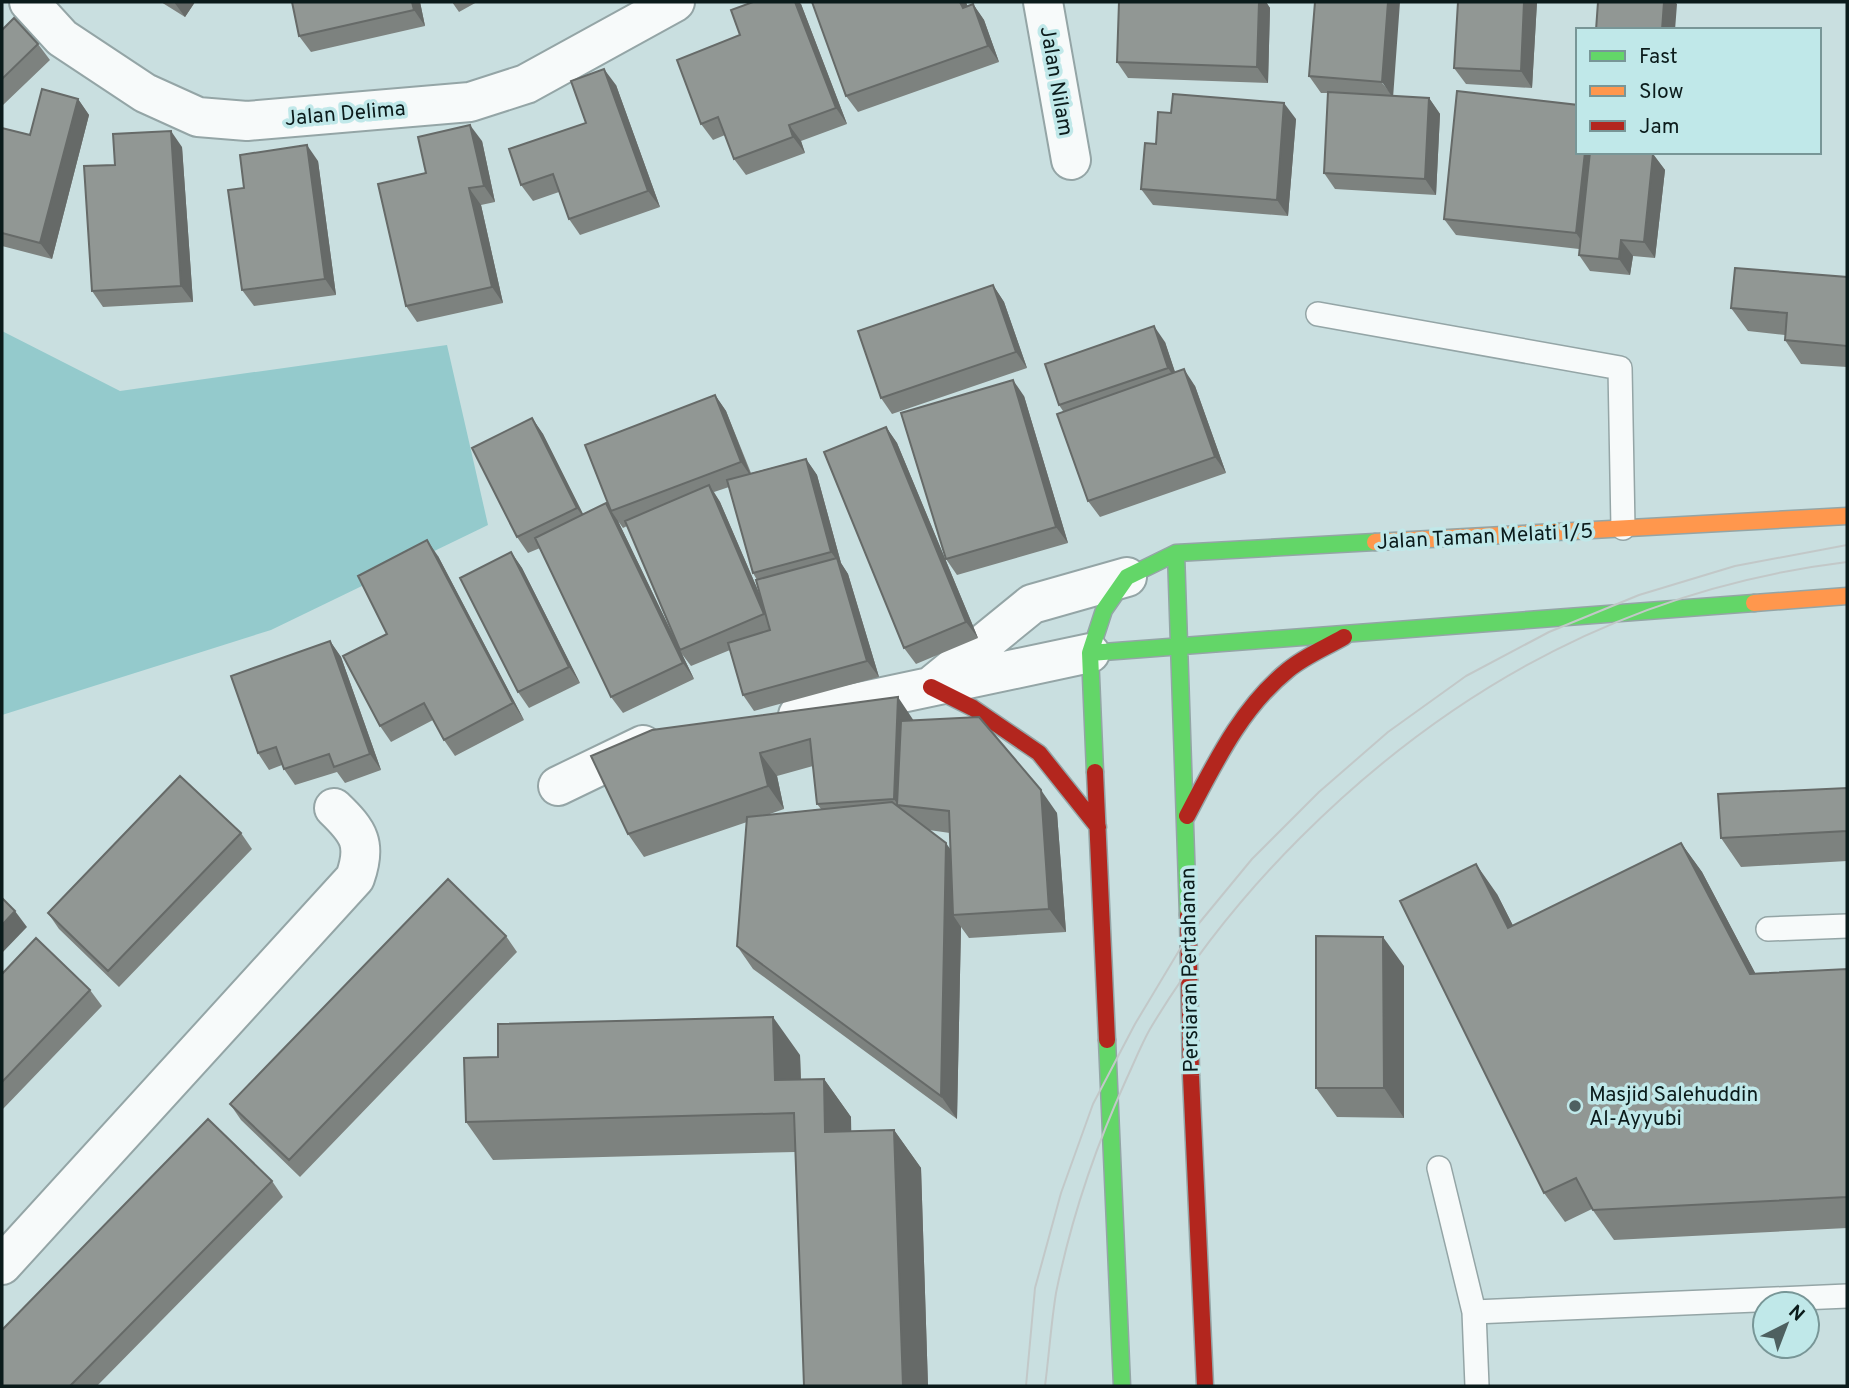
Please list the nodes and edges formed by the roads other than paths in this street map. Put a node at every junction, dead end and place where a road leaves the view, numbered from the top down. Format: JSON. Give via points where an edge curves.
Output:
{"nodes":[{"id":1,"x":29,"y":2,"type":"edge"},
{"id":2,"x":675,"y":2,"type":"edge"},
{"id":3,"x":1043,"y":2,"type":"edge"},
{"id":4,"x":1071,"y":160,"type":"dead end"},
{"id":5,"x":1318,"y":314,"type":"dead end"},
{"id":6,"x":1847,"y":516,"type":"edge"},
{"id":7,"x":1623,"y":528,"type":"junction"},
{"id":8,"x":1176,"y":553,"type":"junction"},
{"id":9,"x":1128,"y":577,"type":"junction"},
{"id":10,"x":1847,"y":596,"type":"edge"},
{"id":11,"x":1352,"y":632,"type":"junction"},
{"id":12,"x":1181,"y":645,"type":"junction"},
{"id":13,"x":1090,"y":653,"type":"junction"},
{"id":14,"x":931,"y":687,"type":"junction"},
{"id":15,"x":767,"y":722,"type":"edge"},
{"id":16,"x":678,"y":738,"type":"edge"},
{"id":17,"x":558,"y":786,"type":"dead end"},
{"id":18,"x":334,"y":808,"type":"dead end"},
{"id":19,"x":1186,"y":817,"type":"junction"},
{"id":20,"x":1098,"y":827,"type":"junction"},
{"id":21,"x":1847,"y":926,"type":"edge"},
{"id":22,"x":1768,"y":929,"type":"dead end"},
{"id":23,"x":1439,"y":1168,"type":"dead end"},
{"id":24,"x":2,"y":1265,"type":"edge"},
{"id":25,"x":1847,"y":1296,"type":"edge"},
{"id":26,"x":1474,"y":1312,"type":"junction"},
{"id":27,"x":1122,"y":1386,"type":"edge"},
{"id":28,"x":1205,"y":1386,"type":"edge"},
{"id":29,"x":1477,"y":1386,"type":"edge"}],
"edges":[{"from":1,"to":2,"type":"street","name":"Jalan Delima","via":[[62,38],[145,93],[198,117],[247,121],[470,102],[526,84]]},
{"from":3,"to":4,"type":"street","name":"Jalan Nilam"},
{"from":5,"to":7,"type":"lane","via":[[1620,368]]},
{"from":6,"to":7,"type":"main road","name":"Jalan Taman Melati 1/5"},
{"from":7,"to":8,"type":"main road","name":"Jalan Taman Melati 1/5"},
{"from":8,"to":9,"type":"main road","name":"Jalan Taman Melati 1/5"},
{"from":8,"to":12,"type":"main road","name":"Persiaran Pertahanan"},
{"from":9,"to":13,"type":"main road","via":[[1104,610]]},
{"from":9,"to":14,"type":"street","via":[[1032,604]]},
{"from":10,"to":11,"type":"main road"},
{"from":11,"to":12,"type":"main road"},
{"from":11,"to":19,"type":"main road","via":[[1290,669],[1257,700],[1231,734]]},
{"from":12,"to":13,"type":"main road"},
{"from":12,"to":19,"type":"main road","name":"Persiaran Pertahanan"},
{"from":13,"to":14,"type":"street"},
{"from":13,"to":20,"type":"main road"},
{"from":14,"to":15,"type":"street"},
{"from":14,"to":20,"type":"main road","via":[[973,708],[1039,753]]},
{"from":16,"to":17,"type":"street","via":[[653,741]]},
{"from":18,"to":24,"type":"street","via":[[354,827],[360,845],[355,878]]},
{"from":19,"to":28,"type":"main road","name":"Persiaran Pertahanan","via":[[1191,1076]]},
{"from":20,"to":27,"type":"main road"},
{"from":21,"to":22,"type":"lane"},
{"from":23,"to":26,"type":"lane"},
{"from":25,"to":26,"type":"lane"},
{"from":26,"to":29,"type":"lane"}]}
